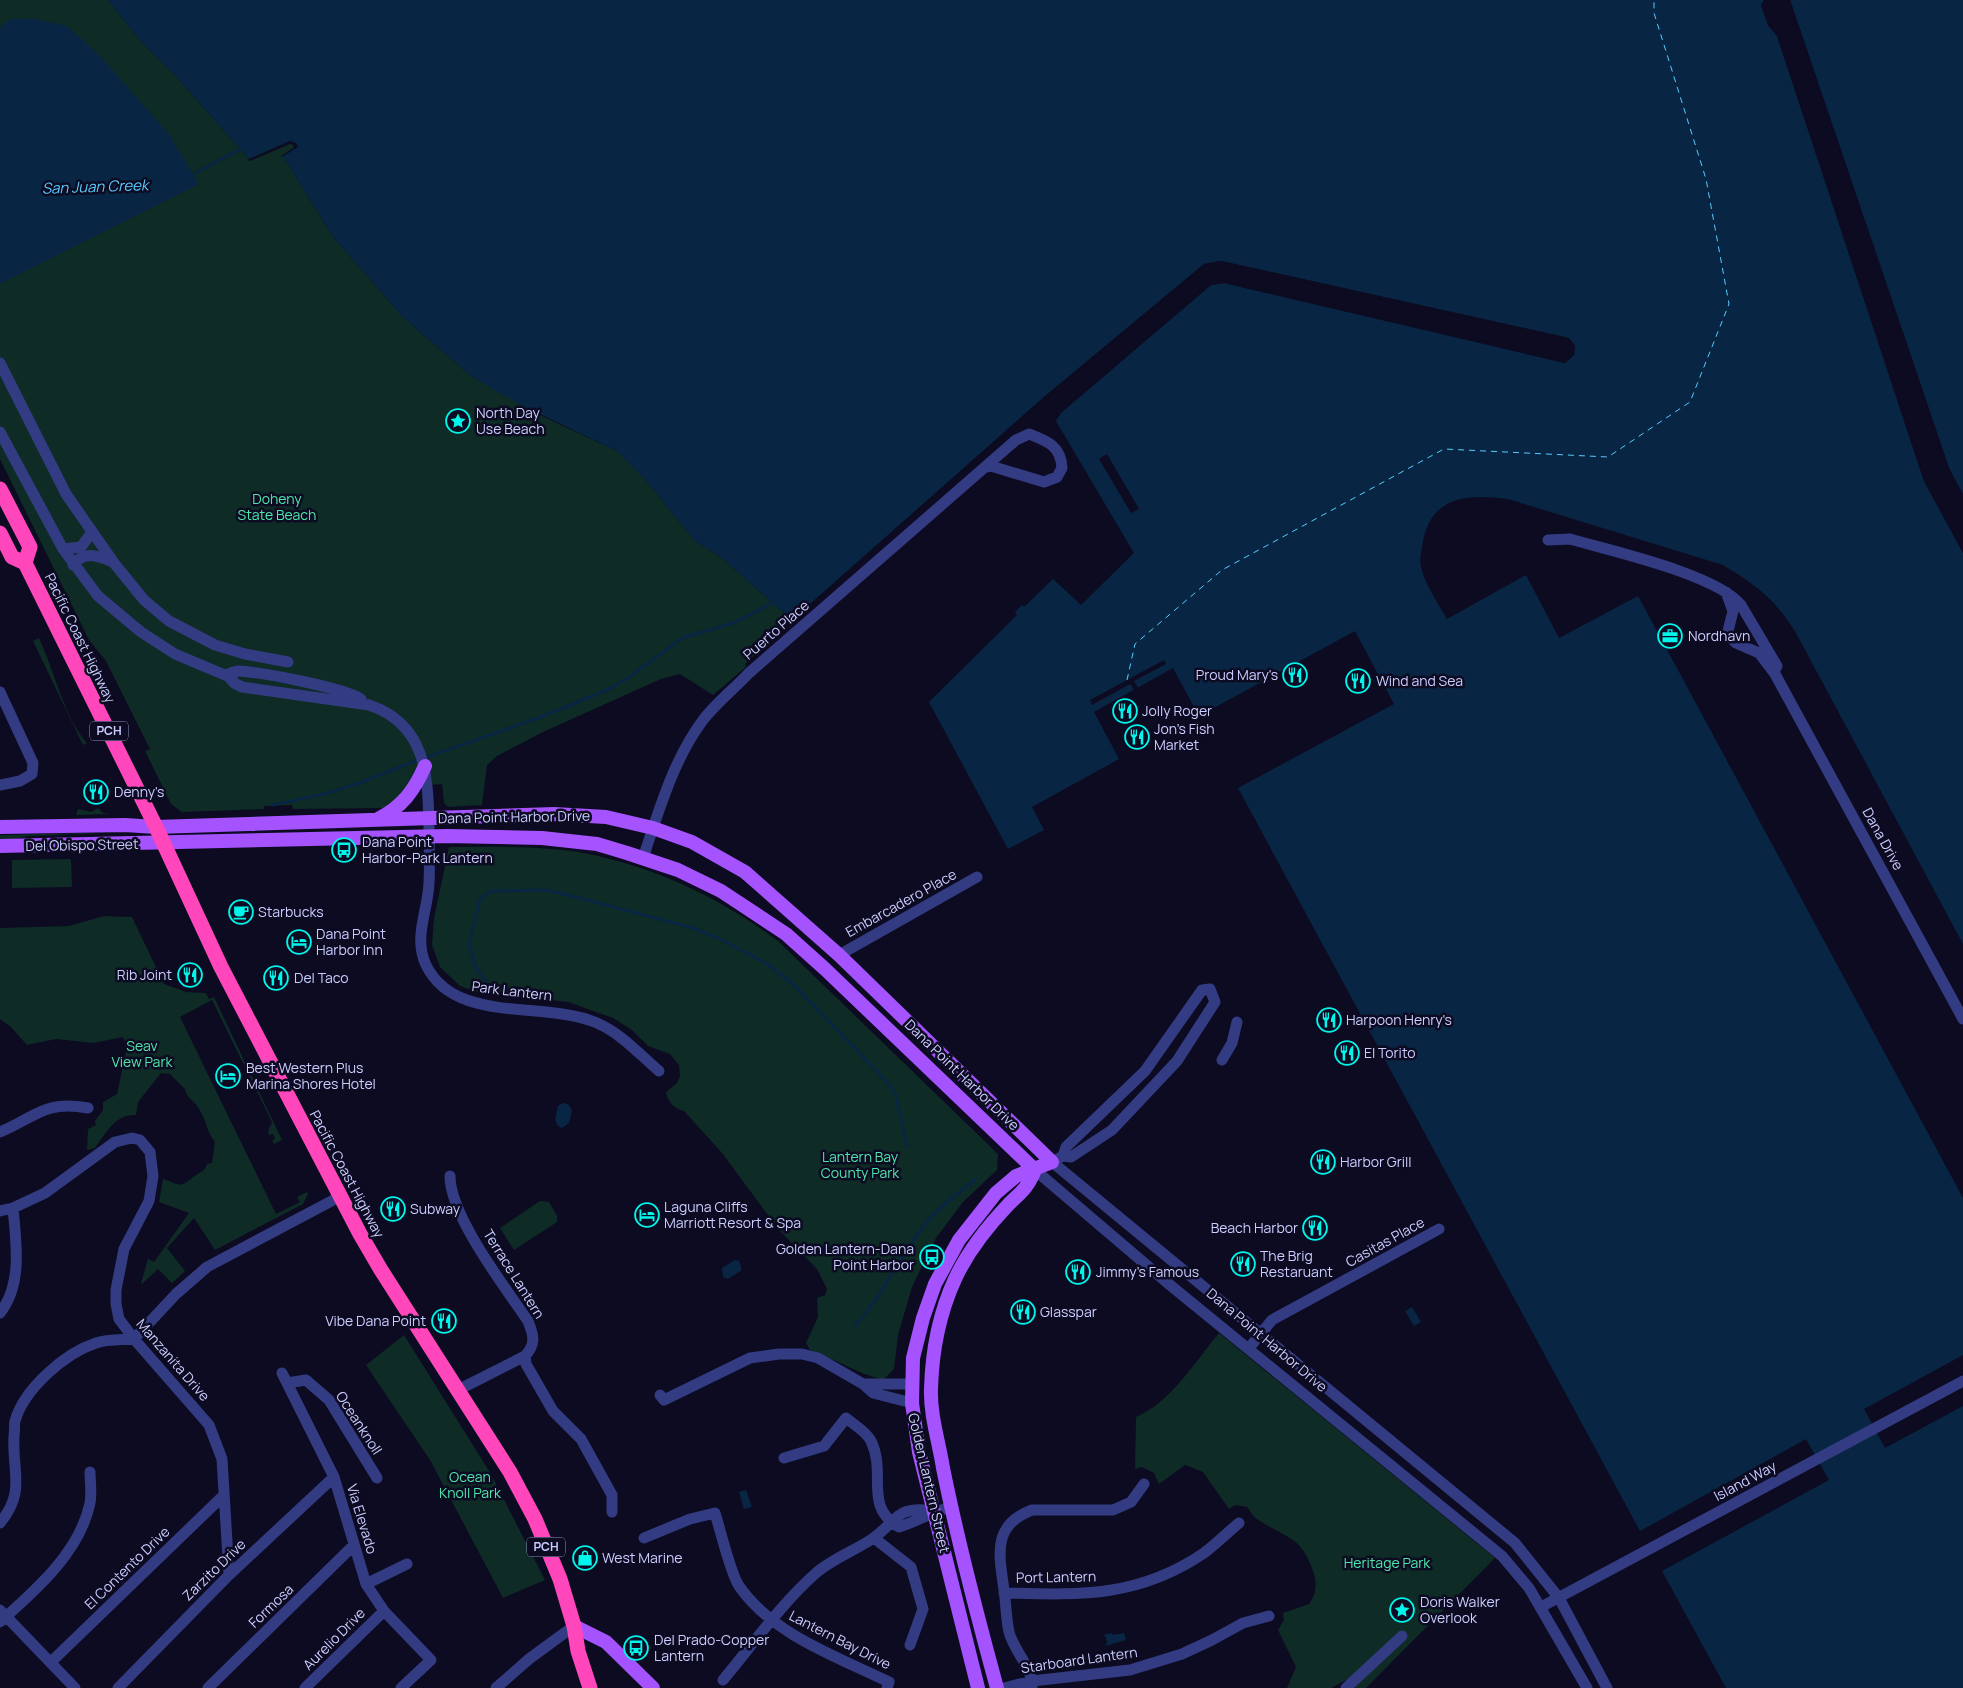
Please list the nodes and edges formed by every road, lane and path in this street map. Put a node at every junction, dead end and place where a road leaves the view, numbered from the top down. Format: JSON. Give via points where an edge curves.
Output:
{"nodes":[{"id":1,"x":0,"y":363,"type":"edge"},
{"id":2,"x":0,"y":432,"type":"edge"},
{"id":3,"x":986,"y":467,"type":"junction"},
{"id":4,"x":0,"y":489,"type":"edge"},
{"id":5,"x":92,"y":532,"type":"junction"},
{"id":6,"x":0,"y":533,"type":"edge"},
{"id":7,"x":1548,"y":540,"type":"dead end"},
{"id":8,"x":63,"y":549,"type":"junction"},
{"id":9,"x":25,"y":563,"type":"junction"},
{"id":10,"x":114,"y":563,"type":"junction"},
{"id":11,"x":73,"y":565,"type":"junction"},
{"id":12,"x":1726,"y":592,"type":"junction"},
{"id":13,"x":288,"y":662,"type":"dead end"},
{"id":14,"x":1775,"y":674,"type":"junction"},
{"id":15,"x":227,"y":675,"type":"junction"},
{"id":16,"x":0,"y":692,"type":"edge"},
{"id":17,"x":292,"y":692,"type":"junction"},
{"id":18,"x":358,"y":697,"type":"junction"},
{"id":19,"x":369,"y":704,"type":"junction"},
{"id":20,"x":425,"y":766,"type":"junction"},
{"id":21,"x":0,"y":785,"type":"edge"},
{"id":22,"x":428,"y":818,"type":"junction"},
{"id":23,"x":375,"y":820,"type":"junction"},
{"id":24,"x":156,"y":827,"type":"junction"},
{"id":25,"x":0,"y":828,"type":"edge"},
{"id":26,"x":653,"y":828,"type":"junction"},
{"id":27,"x":429,"y":837,"type":"junction"},
{"id":28,"x":164,"y":843,"type":"junction"},
{"id":29,"x":0,"y":846,"type":"edge"},
{"id":30,"x":643,"y":858,"type":"junction"},
{"id":31,"x":977,"y":877,"type":"dead end"},
{"id":32,"x":839,"y":955,"type":"junction"},
{"id":33,"x":825,"y":969,"type":"junction"},
{"id":34,"x":1963,"y":1019,"type":"edge"},
{"id":35,"x":1237,"y":1022,"type":"dead end"},
{"id":36,"x":1222,"y":1060,"type":"dead end"},
{"id":37,"x":659,"y":1071,"type":"dead end"},
{"id":38,"x":1142,"y":1074,"type":"junction"},
{"id":39,"x":1153,"y":1086,"type":"junction"},
{"id":40,"x":88,"y":1108,"type":"dead end"},
{"id":41,"x":0,"y":1132,"type":"edge"},
{"id":42,"x":1058,"y":1159,"type":"junction"},
{"id":43,"x":1035,"y":1170,"type":"junction"},
{"id":44,"x":450,"y":1176,"type":"dead end"},
{"id":45,"x":341,"y":1196,"type":"junction"},
{"id":46,"x":13,"y":1208,"type":"junction"},
{"id":47,"x":0,"y":1211,"type":"edge"},
{"id":48,"x":1439,"y":1229,"type":"dead end"},
{"id":49,"x":0,"y":1313,"type":"edge"},
{"id":50,"x":922,"y":1318,"type":"junction"},
{"id":51,"x":1260,"y":1333,"type":"junction"},
{"id":52,"x":134,"y":1339,"type":"junction"},
{"id":53,"x":1249,"y":1348,"type":"junction"},
{"id":54,"x":934,"y":1351,"type":"junction"},
{"id":55,"x":524,"y":1356,"type":"junction"},
{"id":56,"x":284,"y":1378,"type":"joint"},
{"id":57,"x":1963,"y":1381,"type":"edge"},
{"id":58,"x":863,"y":1384,"type":"junction"},
{"id":59,"x":912,"y":1384,"type":"junction"},
{"id":60,"x":458,"y":1390,"type":"junction"},
{"id":61,"x":660,"y":1395,"type":"dead end"},
{"id":62,"x":912,"y":1403,"type":"junction"},
{"id":63,"x":784,"y":1458,"type":"dead end"},
{"id":64,"x":90,"y":1472,"type":"dead end"},
{"id":65,"x":334,"y":1478,"type":"junction"},
{"id":66,"x":377,"y":1478,"type":"dead end"},
{"id":67,"x":1144,"y":1484,"type":"dead end"},
{"id":68,"x":223,"y":1496,"type":"junction"},
{"id":69,"x":951,"y":1508,"type":"junction"},
{"id":70,"x":933,"y":1511,"type":"junction"},
{"id":71,"x":612,"y":1512,"type":"dead end"},
{"id":72,"x":893,"y":1519,"type":"junction"},
{"id":73,"x":0,"y":1523,"type":"edge"},
{"id":74,"x":1239,"y":1523,"type":"dead end"},
{"id":75,"x":644,"y":1538,"type":"dead end"},
{"id":76,"x":874,"y":1538,"type":"junction"},
{"id":77,"x":354,"y":1545,"type":"junction"},
{"id":78,"x":407,"y":1564,"type":"dead end"},
{"id":79,"x":229,"y":1575,"type":"junction"},
{"id":80,"x":366,"y":1584,"type":"junction"},
{"id":81,"x":1004,"y":1593,"type":"junction"},
{"id":82,"x":1558,"y":1598,"type":"junction"},
{"id":83,"x":1541,"y":1607,"type":"junction"},
{"id":84,"x":384,"y":1611,"type":"junction"},
{"id":85,"x":2,"y":1616,"type":"edge"},
{"id":86,"x":1269,"y":1616,"type":"dead end"},
{"id":87,"x":772,"y":1621,"type":"junction"},
{"id":88,"x":574,"y":1626,"type":"junction"},
{"id":89,"x":1402,"y":1636,"type":"dead end"},
{"id":90,"x":910,"y":1645,"type":"dead end"},
{"id":91,"x":51,"y":1662,"type":"junction"},
{"id":92,"x":724,"y":1680,"type":"dead end"},
{"id":93,"x":1032,"y":1684,"type":"edge"},
{"id":94,"x":75,"y":1688,"type":"edge"},
{"id":95,"x":118,"y":1688,"type":"edge"},
{"id":96,"x":208,"y":1688,"type":"edge"},
{"id":97,"x":305,"y":1688,"type":"edge"},
{"id":98,"x":401,"y":1688,"type":"edge"},
{"id":99,"x":496,"y":1688,"type":"edge"},
{"id":100,"x":590,"y":1688,"type":"edge"},
{"id":101,"x":653,"y":1688,"type":"edge"},
{"id":102,"x":887,"y":1688,"type":"edge"},
{"id":103,"x":978,"y":1688,"type":"edge"},
{"id":104,"x":997,"y":1688,"type":"edge"},
{"id":105,"x":1004,"y":1688,"type":"edge"},
{"id":106,"x":1346,"y":1688,"type":"edge"},
{"id":107,"x":1586,"y":1688,"type":"edge"},
{"id":108,"x":1607,"y":1688,"type":"edge"}],
"edges":[{"from":1,"to":5,"type":"street","via":[[53,471]]},
{"from":2,"to":8,"type":"street"},
{"from":3,"to":3,"type":"street","name":"Puerto Place","via":[[1044,482],[1057,477],[1062,460],[1054,446],[1029,434],[1003,449]]},
{"from":3,"to":26,"type":"street","name":"Puerto Place","via":[[749,673],[702,721],[669,782]]},
{"from":4,"to":9,"type":"highway","via":[[30,546]]},
{"from":5,"to":8,"type":"street","via":[[81,547]]},
{"from":5,"to":10,"type":"street"},
{"from":6,"to":9,"type":"highway","name":"Pacific Coast Highway","number":"PCH","via":[[12,557]]},
{"from":7,"to":12,"type":"street","name":"Dana Drive","via":[[1570,539],[1589,544],[1705,580]]},
{"from":8,"to":11,"type":"street"},
{"from":9,"to":24,"type":"highway","name":"Pacific Coast Highway","number":"PCH"},
{"from":10,"to":11,"type":"street","via":[[88,554],[80,556]]},
{"from":10,"to":13,"type":"street","via":[[155,610],[190,634],[245,654]]},
{"from":11,"to":15,"type":"street","via":[[98,596],[141,632],[174,654]]},
{"from":12,"to":14,"type":"street","name":"Dana Drive","via":[[1741,605],[1777,666]]},
{"from":12,"to":14,"type":"street","name":"Dana Drive","via":[[1734,611],[1728,631],[1730,637],[1759,653]]},
{"from":14,"to":34,"type":"street","name":"Dana Drive"},
{"from":15,"to":17,"type":"street"},
{"from":15,"to":18,"type":"street","via":[[236,671],[254,674]]},
{"from":16,"to":21,"type":"street","via":[[33,763],[32,774],[20,781]]},
{"from":17,"to":18,"type":"street"},
{"from":17,"to":19,"type":"street"},
{"from":18,"to":19,"type":"street"},
{"from":19,"to":20,"type":"street","via":[[390,714],[405,727],[418,746]]},
{"from":20,"to":22,"type":"street"},
{"from":20,"to":23,"type":"main road","via":[[403,803]]},
{"from":22,"to":23,"type":"main road","name":"Dana Point Harbor Drive"},
{"from":22,"to":26,"type":"main road","name":"Dana Point Harbor Drive","via":[[578,815],[606,817]]},
{"from":22,"to":27,"type":"street","name":"Park Lantern"},
{"from":23,"to":24,"type":"main road","name":"Dana Point Harbor Drive"},
{"from":24,"to":25,"type":"main road","name":"Del Obispo Street"},
{"from":24,"to":28,"type":"highway","name":"Pacific Coast Highway","number":"PCH"},
{"from":26,"to":30,"type":"street","name":"Puerto Place"},
{"from":26,"to":32,"type":"main road","name":"Dana Point Harbor Drive","via":[[692,842],[745,872]]},
{"from":27,"to":28,"type":"main road","name":"Dana Point Harbor Drive"},
{"from":27,"to":30,"type":"main road","name":"Dana Point Harbor Drive","via":[[557,839],[597,844]]},
{"from":27,"to":37,"type":"street","name":"Park Lantern","via":[[429,884],[420,940],[426,966],[439,984],[451,994],[471,1002],[560,1012],[598,1023],[620,1035]]},
{"from":28,"to":29,"type":"main road","name":"Del Obispo Street"},
{"from":28,"to":45,"type":"highway","name":"Pacific Coast Highway","number":"PCH","via":[[221,967]]},
{"from":30,"to":33,"type":"main road","name":"Dana Point Harbor Drive","via":[[678,870],[721,891],[786,934]]},
{"from":31,"to":32,"type":"street","name":"Embarcadero Place"},
{"from":32,"to":33,"type":"main road"},
{"from":32,"to":42,"type":"main road","name":"Dana Point Harbor Drive"},
{"from":33,"to":43,"type":"main road","name":"Dana Point Harbor Drive"},
{"from":35,"to":36,"type":"street","via":[[1232,1043]]},
{"from":38,"to":39,"type":"street"},
{"from":38,"to":39,"type":"street","via":[[1202,990],[1210,989],[1215,1002],[1178,1060]]},
{"from":38,"to":42,"type":"street","via":[[1066,1146]]},
{"from":39,"to":42,"type":"street","via":[[1112,1130],[1071,1157]]},
{"from":40,"to":41,"type":"street","via":[[72,1105],[44,1108]]},
{"from":42,"to":43,"type":"main road","name":"Golden Lantern Street"},
{"from":42,"to":51,"type":"street","name":"Dana Point Harbor Drive"},
{"from":43,"to":50,"type":"main road","name":"Golden Lantern Street","via":[[1016,1176],[996,1193],[959,1240]]},
{"from":43,"to":53,"type":"street","name":"Dana Point Harbor Drive"},
{"from":43,"to":54,"type":"main road","name":"Golden Lantern Street","via":[[1028,1186],[989,1228],[955,1279],[942,1314]]},
{"from":44,"to":55,"type":"street","name":"Terrace Lantern","via":[[455,1202],[480,1249],[533,1333],[534,1343]]},
{"from":45,"to":52,"type":"street","via":[[206,1267]]},
{"from":45,"to":60,"type":"highway","name":"Pacific Coast Highway","number":"PCH","via":[[380,1270]]},
{"from":46,"to":47,"type":"street"},
{"from":46,"to":49,"type":"street","via":[[16,1273],[12,1292]]},
{"from":46,"to":52,"type":"street","name":"Manzanita Drive","via":[[45,1193],[115,1142],[130,1137],[140,1140],[150,1152],[153,1176],[149,1201],[124,1249],[116,1290],[119,1319]]},
{"from":48,"to":51,"type":"street","name":"Casitas Place","via":[[1272,1320]]},
{"from":50,"to":54,"type":"main road"},
{"from":50,"to":59,"type":"main road","name":"Golden Lantern Street","via":[[913,1358]]},
{"from":51,"to":53,"type":"street","name":"Casitas Place"},
{"from":51,"to":82,"type":"street","name":"Dana Point Harbor Drive","via":[[1515,1544]]},
{"from":52,"to":68,"type":"street","name":"Manzanita Drive","via":[[209,1425],[222,1459]]},
{"from":52,"to":73,"type":"street","via":[[96,1342],[59,1363],[28,1394],[15,1421],[13,1456],[18,1487],[11,1509]]},
{"from":53,"to":83,"type":"street","name":"Dana Point Harbor Drive","via":[[1502,1556]]},
{"from":54,"to":69,"type":"main road","name":"Golden Lantern Street","via":[[931,1390]]},
{"from":55,"to":60,"type":"street"},
{"from":55,"to":71,"type":"street","via":[[553,1410],[581,1439],[612,1495]]},
{"from":56,"to":65,"type":"street","name":"Via Elevado"},
{"from":56,"to":66,"type":"street","name":"Oceanknoll","via":[[306,1380],[329,1400]]},
{"from":57,"to":82,"type":"street","name":"Island Way"},
{"from":58,"to":59,"type":"street"},
{"from":58,"to":61,"type":"street","via":[[818,1358],[779,1354],[750,1358],[664,1400]]},
{"from":58,"to":62,"type":"street","via":[[873,1393]]},
{"from":59,"to":62,"type":"main road","name":"Golden Lantern Street"},
{"from":60,"to":88,"type":"highway","name":"Pacific Coast Highway","number":"PCH","via":[[510,1472],[534,1519],[560,1579]]},
{"from":62,"to":70,"type":"main road","name":"Golden Lantern Street"},
{"from":63,"to":72,"type":"street","via":[[824,1446],[846,1418],[871,1439],[878,1462],[880,1510]]},
{"from":64,"to":85,"type":"street","via":[[90,1502],[76,1542],[59,1563]]},
{"from":65,"to":77,"type":"street","name":"Via Elevado"},
{"from":65,"to":79,"type":"street","name":"Zarzito Drive"},
{"from":67,"to":81,"type":"street","via":[[1131,1502],[1113,1510],[1032,1510],[1008,1523],[1000,1548]]},
{"from":68,"to":79,"type":"street","name":"Manzanita Drive"},
{"from":68,"to":91,"type":"street","name":"El Contento Drive"},
{"from":69,"to":70,"type":"street"},
{"from":69,"to":104,"type":"main road","name":"Golden Lantern Street"},
{"from":70,"to":72,"type":"street","via":[[922,1520],[899,1527]]},
{"from":70,"to":103,"type":"main road","name":"Golden Lantern Street"},
{"from":72,"to":76,"type":"street","name":"Lantern Bay Drive"},
{"from":74,"to":81,"type":"street","name":"Port Lantern","via":[[1205,1552],[1177,1569],[1120,1590],[1076,1595]]},
{"from":75,"to":87,"type":"street","name":"Lantern Bay Drive","via":[[690,1519],[715,1514],[738,1585]]},
{"from":76,"to":87,"type":"street","name":"Lantern Bay Drive","via":[[817,1572]]},
{"from":76,"to":90,"type":"street","via":[[911,1567],[923,1609]]},
{"from":77,"to":80,"type":"street","name":"Via Elevado"},
{"from":77,"to":96,"type":"street","name":"Formosa"},
{"from":78,"to":80,"type":"street"},
{"from":79,"to":95,"type":"street","name":"Zarzito Drive"},
{"from":80,"to":84,"type":"street","name":"Via Elevado"},
{"from":81,"to":93,"type":"street","via":[[1009,1632]]},
{"from":82,"to":83,"type":"street","name":"Island Way"},
{"from":82,"to":108,"type":"street","name":"Dana Point Harbor Drive"},
{"from":83,"to":107,"type":"street","name":"Dana Point Harbor Drive"},
{"from":84,"to":97,"type":"street","name":"Aurelio Drive"},
{"from":84,"to":98,"type":"street","name":"Via Elevado","via":[[432,1660]]},
{"from":85,"to":91,"type":"street"},
{"from":86,"to":93,"type":"street","name":"Starboard Lantern","via":[[1243,1623],[1182,1654],[1130,1670]]},
{"from":87,"to":92,"type":"street","name":"Lantern Bay Drive"},
{"from":87,"to":102,"type":"street","name":"Lantern Bay Drive","via":[[797,1637],[889,1682]]},
{"from":88,"to":99,"type":"street"},
{"from":88,"to":100,"type":"highway","name":"Pacific Coast Highway","number":"PCH"},
{"from":88,"to":101,"type":"main road","via":[[606,1642]]},
{"from":89,"to":106,"type":"street"},
{"from":91,"to":94,"type":"street"},
{"from":93,"to":105,"type":"street","name":"Starboard Lantern"}]}
